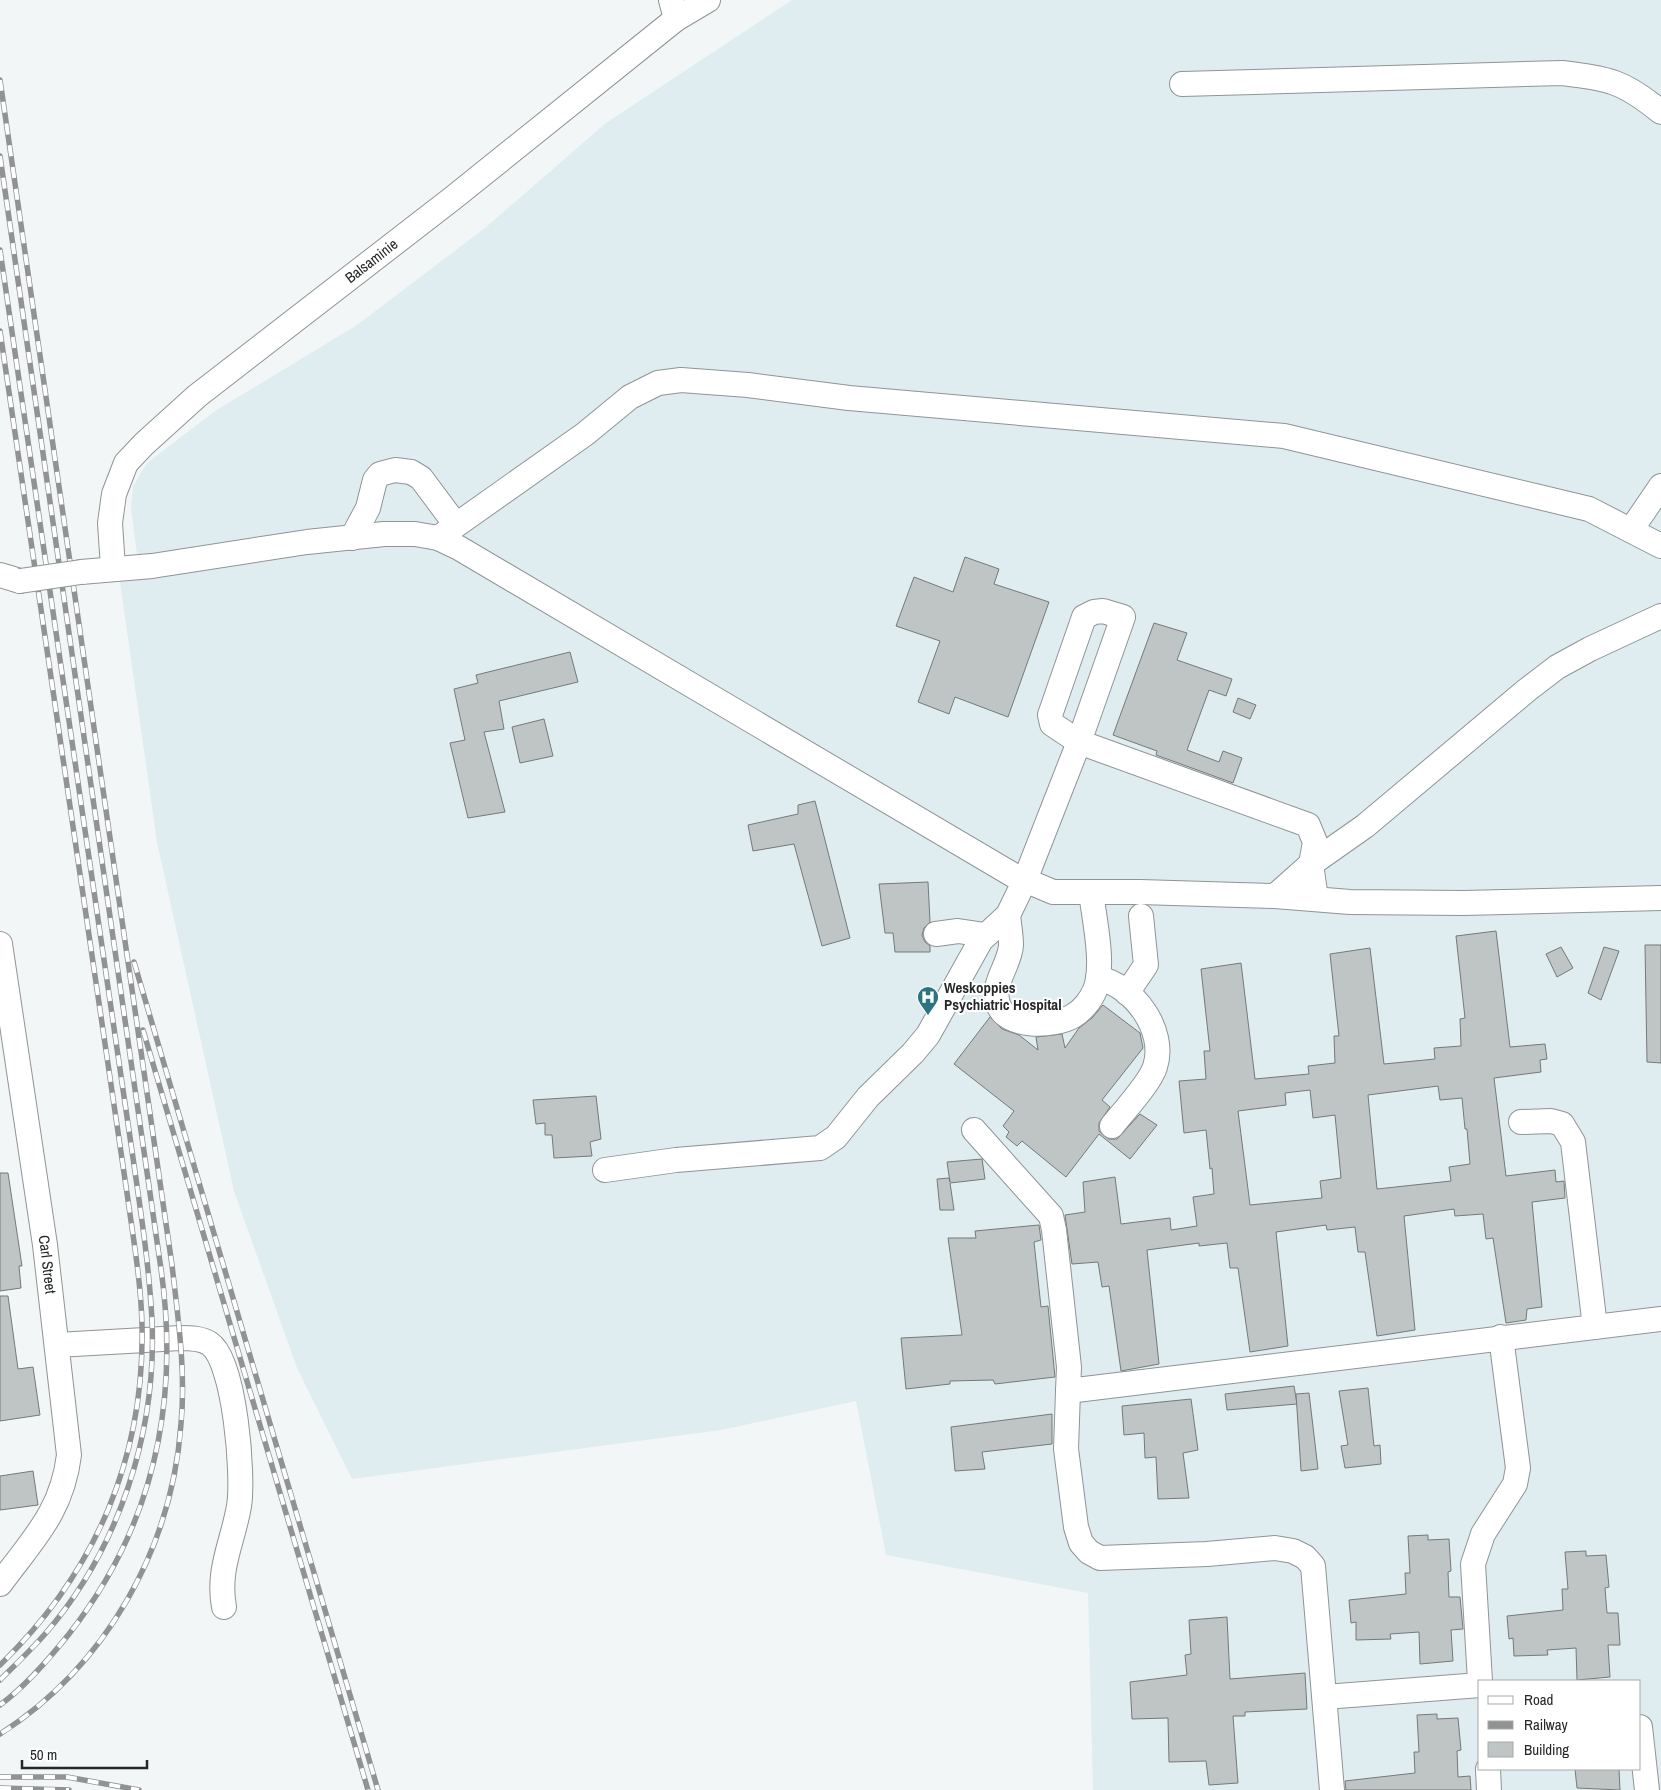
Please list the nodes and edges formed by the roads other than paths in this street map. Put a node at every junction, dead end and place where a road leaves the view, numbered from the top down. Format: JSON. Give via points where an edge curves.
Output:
{"nodes":[{"id":1,"x":708,"y":0,"type":"edge"},
{"id":2,"x":674,"y":10,"type":"edge"},
{"id":3,"x":1182,"y":84,"type":"dead end"},
{"id":4,"x":1661,"y":112,"type":"edge"},
{"id":5,"x":1661,"y":486,"type":"edge"},
{"id":6,"x":1631,"y":530,"type":"junction"},
{"id":7,"x":447,"y":532,"type":"junction"},
{"id":8,"x":352,"y":538,"type":"junction"},
{"id":9,"x":1661,"y":546,"type":"edge"},
{"id":10,"x":113,"y":568,"type":"junction"},
{"id":11,"x":10,"y":578,"type":"edge"},
{"id":12,"x":1661,"y":616,"type":"edge"},
{"id":13,"x":1079,"y":742,"type":"junction"},
{"id":14,"x":1311,"y":864,"type":"junction"},
{"id":15,"x":1025,"y":880,"type":"junction"},
{"id":16,"x":1091,"y":892,"type":"junction"},
{"id":17,"x":1275,"y":896,"type":"junction"},
{"id":18,"x":1661,"y":898,"type":"edge"},
{"id":19,"x":1316,"y":900,"type":"junction"},
{"id":20,"x":1008,"y":915,"type":"junction"},
{"id":21,"x":1141,"y":916,"type":"dead end"},
{"id":22,"x":936,"y":934,"type":"dead end"},
{"id":23,"x":985,"y":935,"type":"junction"},
{"id":24,"x":0,"y":944,"type":"edge"},
{"id":25,"x":1098,"y":978,"type":"junction"},
{"id":26,"x":1127,"y":993,"type":"junction"},
{"id":27,"x":8,"y":1057,"type":"edge"},
{"id":28,"x":1521,"y":1122,"type":"dead end"},
{"id":29,"x":1112,"y":1126,"type":"dead end"},
{"id":30,"x":974,"y":1130,"type":"dead end"},
{"id":31,"x":604,"y":1170,"type":"dead end"},
{"id":32,"x":1661,"y":1319,"type":"edge"},
{"id":33,"x":1595,"y":1327,"type":"junction"},
{"id":34,"x":1501,"y":1337,"type":"junction"},
{"id":35,"x":57,"y":1345,"type":"junction"},
{"id":36,"x":1068,"y":1391,"type":"junction"},
{"id":37,"x":5,"y":1577,"type":"edge"},
{"id":38,"x":224,"y":1606,"type":"dead end"},
{"id":39,"x":1480,"y":1680,"type":"edge"},
{"id":40,"x":1478,"y":1685,"type":"edge"},
{"id":41,"x":1326,"y":1697,"type":"junction"},
{"id":42,"x":1641,"y":1736,"type":"edge"},
{"id":43,"x":1488,"y":1770,"type":"edge"},
{"id":44,"x":1332,"y":1790,"type":"edge"},
{"id":45,"x":1489,"y":1790,"type":"edge"},
{"id":46,"x":1647,"y":1790,"type":"edge"}],
"edges":[{"from":1,"to":2,"type":"street","name":"Balsaminie"},
{"from":2,"to":10,"type":"street","name":"Balsaminie","via":[[453,198],[197,396],[144,444],[126,463],[114,494],[110,522]]},
{"from":3,"to":4,"type":"street","via":[[1562,73],[1608,79],[1636,92]]},
{"from":5,"to":6,"type":"street"},
{"from":6,"to":7,"type":"street","via":[[1589,509],[1284,436],[681,380],[658,383],[630,397],[586,434]]},
{"from":6,"to":9,"type":"street"},
{"from":7,"to":8,"type":"street"},
{"from":7,"to":8,"type":"street","via":[[421,478],[395,470],[380,474],[375,480],[368,508]]},
{"from":7,"to":15,"type":"street","via":[[459,548]]},
{"from":8,"to":10,"type":"street","via":[[152,566]]},
{"from":10,"to":11,"type":"street","bridge":true},
{"from":12,"to":14,"type":"street","via":[[1557,667],[1365,826]]},
{"from":13,"to":13,"type":"street","via":[[1124,617],[1104,611],[1084,616],[1050,715],[1052,724]]},
{"from":13,"to":14,"type":"street","via":[[1308,825],[1315,842]]},
{"from":13,"to":15,"type":"street"},
{"from":14,"to":17,"type":"street"},
{"from":14,"to":19,"type":"street"},
{"from":15,"to":16,"type":"street","via":[[1053,892]]},
{"from":15,"to":20,"type":"street"},
{"from":16,"to":17,"type":"street"},
{"from":16,"to":25,"type":"street"},
{"from":17,"to":19,"type":"street"},
{"from":18,"to":19,"type":"street","via":[[1494,903]]},
{"from":20,"to":23,"type":"street"},
{"from":20,"to":25,"type":"street","via":[[1011,947],[999,979],[997,998],[1001,1011],[1011,1020],[1036,1024],[1067,1019],[1087,1004]]},
{"from":21,"to":26,"type":"street","via":[[1146,965]]},
{"from":22,"to":23,"type":"street","via":[[958,931]]},
{"from":23,"to":31,"type":"street","via":[[928,1035],[868,1097],[829,1144],[812,1150],[676,1160]]},
{"from":24,"to":27,"type":"street","name":"Carl Street"},
{"from":25,"to":26,"type":"street"},
{"from":26,"to":29,"type":"street","via":[[1148,1014],[1154,1034],[1156,1061],[1150,1075]]},
{"from":27,"to":35,"type":"street","name":"Carl Street","via":[[45,1245]]},
{"from":28,"to":33,"type":"street","via":[[1562,1124],[1573,1142]]},
{"from":30,"to":36,"type":"street","via":[[1050,1216],[1069,1367]]},
{"from":32,"to":33,"type":"street"},
{"from":33,"to":34,"type":"street"},
{"from":34,"to":36,"type":"street"},
{"from":34,"to":39,"type":"street","via":[[1518,1468],[1515,1484],[1483,1534],[1473,1564]]},
{"from":35,"to":37,"type":"street","name":"Carl Street","via":[[69,1454],[66,1477],[50,1516]]},
{"from":35,"to":38,"type":"street","via":[[180,1338],[210,1344],[219,1354],[236,1422],[240,1504],[223,1567]]},
{"from":36,"to":41,"type":"street","via":[[1066,1449],[1076,1527],[1089,1552],[1100,1558],[1275,1548],[1305,1557],[1315,1572]]},
{"from":40,"to":41,"type":"street"},
{"from":41,"to":44,"type":"street"},
{"from":42,"to":46,"type":"street"},
{"from":43,"to":45,"type":"street"}]}
